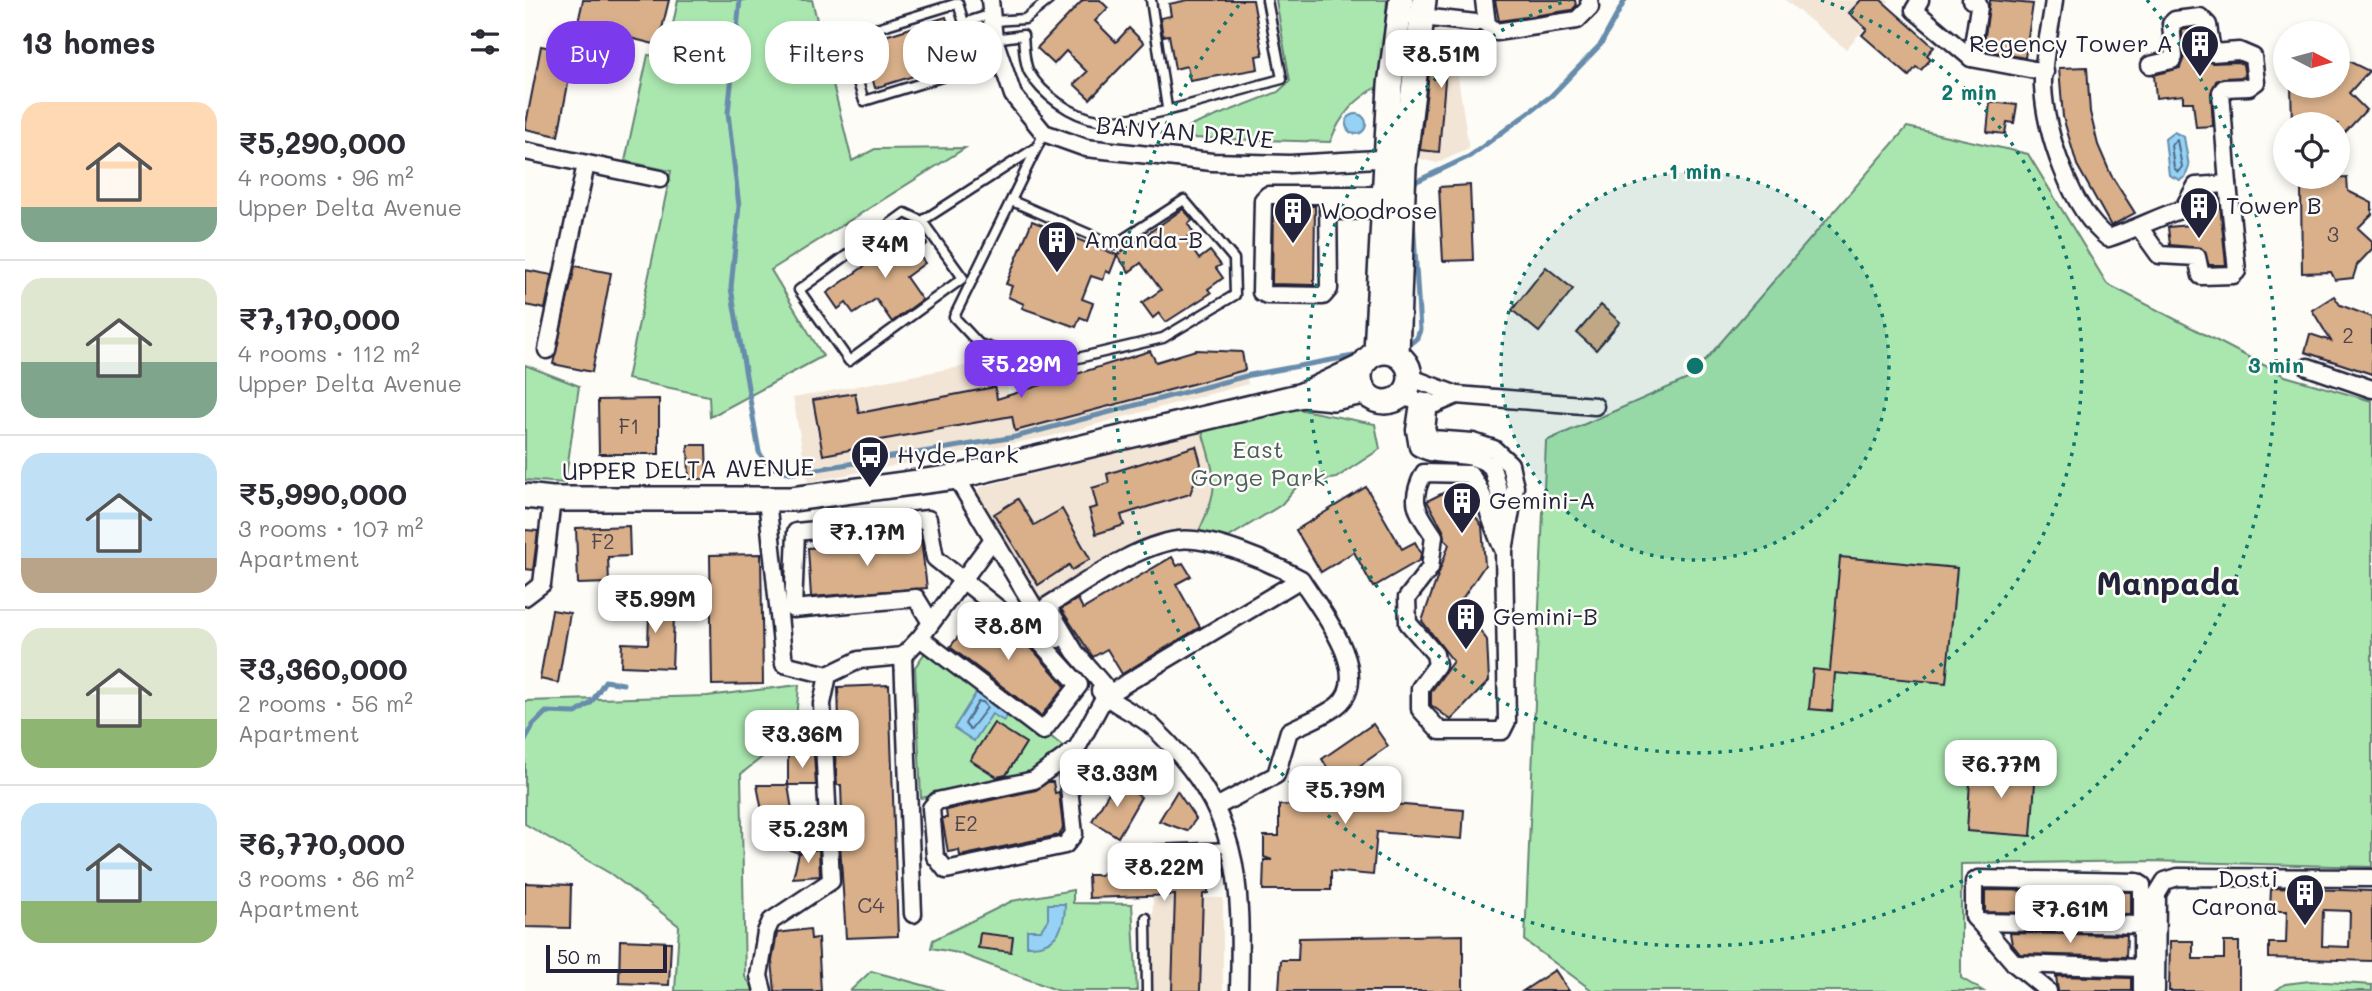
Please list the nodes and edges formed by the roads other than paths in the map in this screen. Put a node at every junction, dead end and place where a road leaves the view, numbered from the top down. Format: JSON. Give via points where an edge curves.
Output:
{"nodes":[{"id":1,"x":1049,"y":0,"type":"edge"},
{"id":2,"x":1151,"y":0,"type":"edge"},
{"id":3,"x":1267,"y":0,"type":"edge"},
{"id":4,"x":1484,"y":0,"type":"edge"},
{"id":5,"x":1589,"y":0,"type":"edge"},
{"id":6,"x":1920,"y":0,"type":"edge"},
{"id":7,"x":1971,"y":0,"type":"edge"},
{"id":8,"x":2054,"y":0,"type":"edge"},
{"id":9,"x":2204,"y":0,"type":"edge"},
{"id":10,"x":1400,"y":7,"type":"edge"},
{"id":11,"x":1423,"y":8,"type":"edge"},
{"id":12,"x":991,"y":12,"type":"edge"},
{"id":13,"x":2206,"y":20,"type":"junction"},
{"id":14,"x":969,"y":21,"type":"edge"},
{"id":15,"x":964,"y":23,"type":"joint"},
{"id":16,"x":1476,"y":23,"type":"dead end"},
{"id":17,"x":1002,"y":37,"type":"edge"},
{"id":18,"x":1971,"y":58,"type":"junction"},
{"id":19,"x":1002,"y":62,"type":"edge"},
{"id":20,"x":2150,"y":65,"type":"dead end"},
{"id":21,"x":2045,"y":72,"type":"junction"},
{"id":22,"x":1390,"y":85,"type":"junction"},
{"id":23,"x":1413,"y":87,"type":"junction"},
{"id":24,"x":1167,"y":108,"type":"junction"},
{"id":25,"x":1040,"y":140,"type":"junction"},
{"id":26,"x":525,"y":151,"type":"edge"},
{"id":27,"x":1396,"y":158,"type":"junction"},
{"id":28,"x":586,"y":164,"type":"junction"},
{"id":29,"x":660,"y":179,"type":"dead end"},
{"id":30,"x":2228,"y":184,"type":"junction"},
{"id":31,"x":1012,"y":201,"type":"junction"},
{"id":32,"x":1394,"y":203,"type":"junction"},
{"id":33,"x":1328,"y":204,"type":"junction"},
{"id":34,"x":922,"y":221,"type":"junction"},
{"id":35,"x":2139,"y":227,"type":"junction"},
{"id":36,"x":547,"y":350,"type":"dead end"},
{"id":37,"x":1378,"y":357,"type":"junction"},
{"id":38,"x":2308,"y":367,"type":"dead end"},
{"id":39,"x":2372,"y":389,"type":"edge"},
{"id":40,"x":1364,"y":392,"type":"junction"},
{"id":41,"x":1414,"y":394,"type":"junction"},
{"id":42,"x":1303,"y":395,"type":"junction"},
{"id":43,"x":1457,"y":395,"type":"junction"},
{"id":44,"x":1595,"y":406,"type":"dead end"},
{"id":45,"x":1438,"y":447,"type":"junction"},
{"id":46,"x":956,"y":477,"type":"junction"},
{"id":47,"x":525,"y":496,"type":"edge"},
{"id":48,"x":552,"y":499,"type":"junction"},
{"id":49,"x":767,"y":499,"type":"junction"},
{"id":50,"x":993,"y":539,"type":"junction"},
{"id":51,"x":1504,"y":551,"type":"junction"},
{"id":52,"x":962,"y":579,"type":"junction"},
{"id":53,"x":1301,"y":579,"type":"junction"},
{"id":54,"x":525,"y":597,"type":"edge"},
{"id":55,"x":930,"y":621,"type":"junction"},
{"id":56,"x":920,"y":638,"type":"junction"},
{"id":57,"x":903,"y":656,"type":"junction"},
{"id":58,"x":828,"y":675,"type":"junction"},
{"id":59,"x":1105,"y":696,"type":"junction"},
{"id":60,"x":1066,"y":759,"type":"junction"},
{"id":61,"x":1216,"y":807,"type":"junction"},
{"id":62,"x":1232,"y":847,"type":"junction"},
{"id":63,"x":1155,"y":850,"type":"dead end"},
{"id":64,"x":2372,"y":878,"type":"edge"},
{"id":65,"x":913,"y":914,"type":"dead end"},
{"id":66,"x":1146,"y":918,"type":"dead end"},
{"id":67,"x":1979,"y":922,"type":"junction"},
{"id":68,"x":2143,"y":925,"type":"junction"},
{"id":69,"x":2015,"y":964,"type":"junction"},
{"id":70,"x":2142,"y":968,"type":"junction"},
{"id":71,"x":762,"y":991,"type":"edge"},
{"id":72,"x":1147,"y":991,"type":"edge"},
{"id":73,"x":1239,"y":991,"type":"edge"},
{"id":74,"x":2048,"y":991,"type":"edge"},
{"id":75,"x":2142,"y":991,"type":"edge"},
{"id":76,"x":2156,"y":991,"type":"edge"}],
"edges":[{"from":1,"to":12,"type":"lane","via":[[1025,19]]},
{"from":2,"to":24,"type":"lane"},
{"from":3,"to":24,"type":"lane","via":[[1282,79]]},
{"from":4,"to":5,"type":"street","via":[[1486,24],[1496,32],[1577,20],[1590,7]]},
{"from":6,"to":18,"type":"street","via":[[1914,10]]},
{"from":7,"to":18,"type":"street","via":[[1979,7]]},
{"from":8,"to":21,"type":"street"},
{"from":9,"to":13,"type":"street"},
{"from":10,"to":11,"type":"street"},
{"from":10,"to":22,"type":"street"},
{"from":11,"to":16,"type":"street"},
{"from":11,"to":23,"type":"street"},
{"from":12,"to":14,"type":"lane"},
{"from":13,"to":20,"type":"street","via":[[2175,20],[2171,24],[2174,57]]},
{"from":13,"to":30,"type":"street","via":[[2212,53],[2253,57],[2256,82],[2249,88],[2224,88],[2221,92]]},
{"from":15,"to":15,"type":"lane","via":[[958,3],[844,38],[863,101],[977,66]]},
{"from":17,"to":24,"type":"lane","via":[[1023,35],[1028,70],[1062,105],[1098,120],[1127,119]]},
{"from":18,"to":21,"type":"street"},
{"from":19,"to":25,"type":"street","via":[[1013,95]]},
{"from":21,"to":35,"type":"street","via":[[2043,85],[2053,139],[2070,186],[2094,228],[2108,238]]},
{"from":22,"to":23,"type":"street"},
{"from":22,"to":27,"type":"street"},
{"from":23,"to":27,"type":"street"},
{"from":25,"to":27,"type":"street","name":"BANYAN DRIVE","via":[[1199,161],[1290,164]]},
{"from":25,"to":31,"type":"lane"},
{"from":25,"to":34,"type":"lane"},
{"from":26,"to":28,"type":"street"},
{"from":27,"to":32,"type":"street"},
{"from":28,"to":29,"type":"street"},
{"from":28,"to":36,"type":"street"},
{"from":30,"to":35,"type":"street","via":[[2196,186],[2183,209]]},
{"from":30,"to":35,"type":"street","via":[[2237,271],[2233,275],[2201,276],[2197,257],[2159,255]]},
{"from":31,"to":31,"type":"lane","via":[[954,317],[979,344],[1044,366],[1163,338],[1235,295],[1234,259],[1184,200],[1114,245]]},
{"from":32,"to":33,"type":"street"},
{"from":32,"to":37,"type":"street","via":[[1391,269]]},
{"from":33,"to":33,"type":"street","via":[[1329,289],[1323,296],[1261,292],[1263,200],[1268,195]]},
{"from":34,"to":34,"type":"lane","via":[[963,278],[849,361],[799,290],[905,213]]},
{"from":37,"to":40,"type":"street","via":[[1359,380]]},
{"from":37,"to":41,"type":"street","via":[[1407,365]]},
{"from":37,"to":42,"type":"street","name":"UPPER DELTA AVENUE"},
{"from":38,"to":39,"type":"street"},
{"from":40,"to":41,"type":"street","via":[[1381,402]]},
{"from":40,"to":42,"type":"street","name":"UPPER DELTA AVENUE","via":[[1333,398]]},
{"from":41,"to":43,"type":"street"},
{"from":41,"to":43,"type":"street","via":[[1436,404]]},
{"from":41,"to":45,"type":"street","via":[[1426,431]]},
{"from":41,"to":45,"type":"street","via":[[1417,453]]},
{"from":42,"to":46,"type":"street","name":"UPPER DELTA AVENUE"},
{"from":43,"to":44,"type":"street"},
{"from":45,"to":51,"type":"street","via":[[1474,455],[1492,467],[1507,521]]},
{"from":46,"to":49,"type":"street","name":"UPPER DELTA AVENUE"},
{"from":46,"to":50,"type":"street"},
{"from":47,"to":48,"type":"street","name":"UPPER DELTA AVENUE"},
{"from":48,"to":49,"type":"street","name":"UPPER DELTA AVENUE"},
{"from":48,"to":54,"type":"street","via":[[542,584]]},
{"from":49,"to":58,"type":"street","via":[[784,664]]},
{"from":50,"to":52,"type":"street"},
{"from":50,"to":59,"type":"street","via":[[1037,612]]},
{"from":51,"to":51,"type":"street","via":[[1471,474],[1425,473],[1417,486],[1415,508],[1434,536],[1430,568],[1407,598],[1408,623],[1434,654],[1437,665],[1420,688],[1420,709],[1440,731],[1502,731],[1507,721]]},
{"from":52,"to":55,"type":"street"},
{"from":52,"to":55,"type":"street","via":[[936,558],[929,519],[796,532],[793,609],[916,598]]},
{"from":52,"to":56,"type":"street","via":[[1039,641],[1079,685],[1044,731]]},
{"from":53,"to":53,"type":"street","via":[[1110,693],[1075,652],[1047,606],[1123,560],[1177,540],[1268,561]]},
{"from":53,"to":61,"type":"street","via":[[1347,655],[1351,681],[1339,705],[1289,730],[1276,775]]},
{"from":55,"to":56,"type":"street"},
{"from":56,"to":57,"type":"street"},
{"from":57,"to":58,"type":"street","via":[[859,660]]},
{"from":57,"to":65,"type":"street"},
{"from":58,"to":71,"type":"street","via":[[822,704],[831,881],[771,921],[759,976]]},
{"from":59,"to":60,"type":"street","via":[[1077,748]]},
{"from":59,"to":61,"type":"street","via":[[1150,725],[1188,762]]},
{"from":60,"to":60,"type":"street","via":[[1034,780],[937,801],[931,808],[935,856],[946,870],[1065,845],[1074,834]]},
{"from":61,"to":62,"type":"street"},
{"from":62,"to":63,"type":"lane"},
{"from":62,"to":73,"type":"street","via":[[1241,911]]},
{"from":64,"to":76,"type":"street","via":[[2178,877],[2165,881],[2157,894]]},
{"from":66,"to":72,"type":"lane"},
{"from":67,"to":68,"type":"street"},
{"from":67,"to":68,"type":"street","via":[[1974,917],[1974,882],[1978,879],[2137,882],[2142,885]]},
{"from":67,"to":69,"type":"street"},
{"from":68,"to":70,"type":"street"},
{"from":69,"to":70,"type":"street"},
{"from":69,"to":74,"type":"street"},
{"from":70,"to":75,"type":"street"}]}
